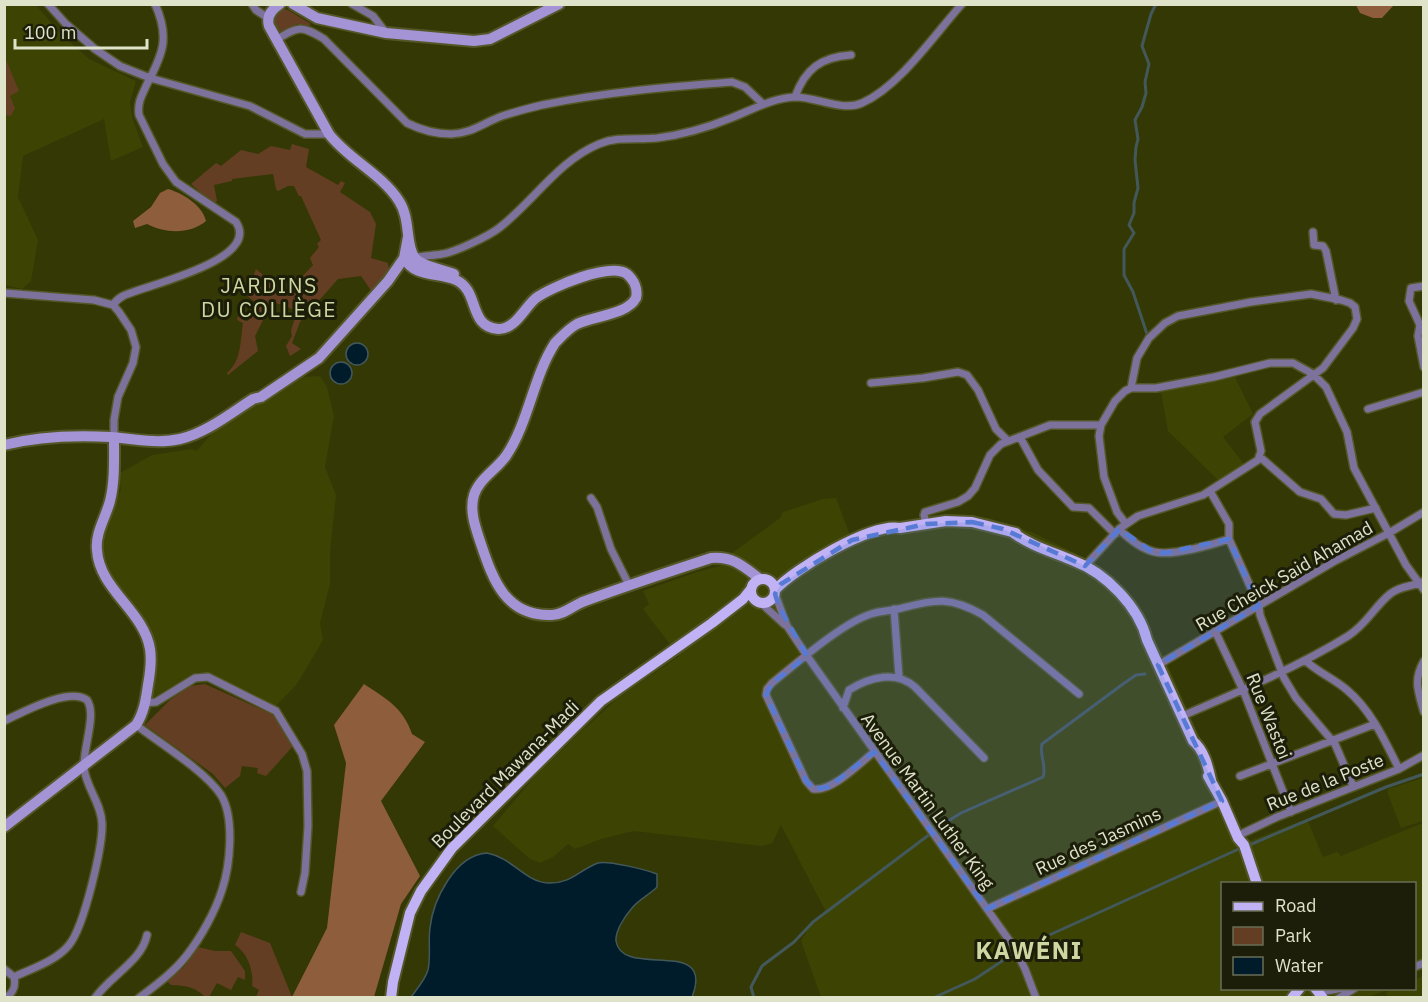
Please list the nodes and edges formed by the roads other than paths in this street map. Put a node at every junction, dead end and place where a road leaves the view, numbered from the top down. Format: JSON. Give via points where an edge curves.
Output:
{"nodes":[{"id":1,"x":48,"y":4,"type":"edge"},
{"id":2,"x":154,"y":4,"type":"edge"},
{"id":3,"x":252,"y":4,"type":"edge"},
{"id":4,"x":280,"y":4,"type":"edge"},
{"id":5,"x":293,"y":4,"type":"edge"},
{"id":6,"x":352,"y":4,"type":"edge"},
{"id":7,"x":559,"y":4,"type":"edge"},
{"id":8,"x":962,"y":4,"type":"edge"},
{"id":9,"x":268,"y":18,"type":"junction"},
{"id":10,"x":386,"y":33,"type":"junction"},
{"id":11,"x":276,"y":40,"type":"junction"},
{"id":12,"x":851,"y":55,"type":"dead end"},
{"id":13,"x":150,"y":78,"type":"junction"},
{"id":14,"x":795,"y":97,"type":"junction"},
{"id":15,"x":763,"y":104,"type":"junction"},
{"id":16,"x":329,"y":134,"type":"junction"},
{"id":17,"x":1313,"y":232,"type":"dead end"},
{"id":18,"x":410,"y":261,"type":"junction"},
{"id":19,"x":1424,"y":286,"type":"edge"},
{"id":20,"x":4,"y":293,"type":"edge"},
{"id":21,"x":1336,"y":300,"type":"junction"},
{"id":22,"x":113,"y":305,"type":"junction"},
{"id":23,"x":1424,"y":367,"type":"edge"},
{"id":24,"x":1313,"y":374,"type":"junction"},
{"id":25,"x":871,"y":384,"type":"dead end"},
{"id":26,"x":1131,"y":388,"type":"junction"},
{"id":27,"x":1424,"y":392,"type":"edge"},
{"id":28,"x":1368,"y":409,"type":"dead end"},
{"id":29,"x":1101,"y":424,"type":"junction"},
{"id":30,"x":1020,"y":437,"type":"junction"},
{"id":31,"x":114,"y":438,"type":"junction"},
{"id":32,"x":1008,"y":441,"type":"junction"},
{"id":33,"x":4,"y":445,"type":"edge"},
{"id":34,"x":1260,"y":457,"type":"junction"},
{"id":35,"x":1210,"y":491,"type":"junction"},
{"id":36,"x":591,"y":498,"type":"dead end"},
{"id":37,"x":1376,"y":508,"type":"junction"},
{"id":38,"x":1424,"y":512,"type":"edge"},
{"id":39,"x":926,"y":524,"type":"junction"},
{"id":40,"x":1120,"y":529,"type":"junction"},
{"id":41,"x":1389,"y":533,"type":"junction"},
{"id":42,"x":1229,"y":539,"type":"junction"},
{"id":43,"x":818,"y":557,"type":"junction"},
{"id":44,"x":1085,"y":566,"type":"junction"},
{"id":45,"x":757,"y":582,"type":"junction"},
{"id":46,"x":629,"y":585,"type":"junction"},
{"id":47,"x":1422,"y":585,"type":"edge"},
{"id":48,"x":775,"y":592,"type":"junction"},
{"id":49,"x":759,"y":602,"type":"junction"},
{"id":50,"x":1259,"y":606,"type":"junction"},
{"id":51,"x":894,"y":609,"type":"junction"},
{"id":52,"x":712,"y":623,"type":"junction"},
{"id":53,"x":787,"y":626,"type":"junction"},
{"id":54,"x":1216,"y":633,"type":"junction"},
{"id":55,"x":807,"y":656,"type":"junction"},
{"id":56,"x":1305,"y":660,"type":"junction"},
{"id":57,"x":1424,"y":661,"type":"edge"},
{"id":58,"x":1158,"y":665,"type":"junction"},
{"id":59,"x":1281,"y":671,"type":"junction"},
{"id":60,"x":899,"y":677,"type":"junction"},
{"id":61,"x":1243,"y":690,"type":"junction"},
{"id":62,"x":1079,"y":694,"type":"dead end"},
{"id":63,"x":144,"y":703,"type":"junction"},
{"id":64,"x":843,"y":708,"type":"junction"},
{"id":65,"x":1424,"y":712,"type":"edge"},
{"id":66,"x":1182,"y":716,"type":"junction"},
{"id":67,"x":4,"y":721,"type":"edge"},
{"id":68,"x":136,"y":724,"type":"junction"},
{"id":69,"x":1375,"y":724,"type":"junction"},
{"id":70,"x":1331,"y":740,"type":"junction"},
{"id":71,"x":874,"y":752,"type":"junction"},
{"id":72,"x":1424,"y":755,"type":"edge"},
{"id":73,"x":984,"y":758,"type":"dead end"},
{"id":74,"x":1272,"y":763,"type":"junction"},
{"id":75,"x":84,"y":764,"type":"junction"},
{"id":76,"x":1399,"y":769,"type":"junction"},
{"id":77,"x":1240,"y":776,"type":"dead end"},
{"id":78,"x":1353,"y":786,"type":"junction"},
{"id":79,"x":1222,"y":801,"type":"junction"},
{"id":80,"x":1291,"y":812,"type":"junction"},
{"id":81,"x":4,"y":826,"type":"edge"},
{"id":82,"x":1239,"y":842,"type":"junction"},
{"id":83,"x":1255,"y":882,"type":"edge"},
{"id":84,"x":301,"y":892,"type":"dead end"},
{"id":85,"x":987,"y":909,"type":"junction"},
{"id":86,"x":147,"y":934,"type":"dead end"},
{"id":87,"x":4,"y":969,"type":"edge"},
{"id":88,"x":15,"y":977,"type":"junction"},
{"id":89,"x":1352,"y":990,"type":"edge"},
{"id":90,"x":6,"y":998,"type":"edge"},
{"id":91,"x":94,"y":998,"type":"edge"},
{"id":92,"x":139,"y":998,"type":"edge"},
{"id":93,"x":391,"y":998,"type":"edge"},
{"id":94,"x":1036,"y":998,"type":"edge"},
{"id":95,"x":1339,"y":998,"type":"edge"}],
"edges":[{"from":1,"to":13,"type":"street","via":[[112,61]]},
{"from":2,"to":13,"type":"street","via":[[165,38]]},
{"from":3,"to":9,"type":"street"},
{"from":4,"to":9,"type":"main road"},
{"from":5,"to":10,"type":"main road","via":[[317,18]]},
{"from":6,"to":10,"type":"street","via":[[373,16]]},
{"from":7,"to":10,"type":"main road","via":[[490,39]]},
{"from":8,"to":14,"type":"street","via":[[899,75],[862,103],[843,105]]},
{"from":9,"to":11,"type":"main road"},
{"from":11,"to":15,"type":"street","via":[[295,28],[308,30],[324,39],[407,123],[442,133],[464,132],[540,106],[631,90],[732,82],[745,87]]},
{"from":11,"to":16,"type":"main road"},
{"from":12,"to":14,"type":"street","via":[[817,64],[801,82]]},
{"from":13,"to":16,"type":"street","via":[[250,105],[305,134]]},
{"from":13,"to":22,"type":"street","via":[[137,106],[163,164],[176,182],[236,222],[239,233],[232,248],[216,260],[179,278],[123,296]]},
{"from":14,"to":15,"type":"street"},
{"from":15,"to":18,"type":"street","via":[[729,119],[674,134],[600,143],[557,172],[489,235],[449,253]]},
{"from":16,"to":18,"type":"main road","via":[[398,200],[407,219]]},
{"from":17,"to":21,"type":"street","via":[[1314,245],[1323,246],[1326,251]]},
{"from":18,"to":31,"type":"main road","via":[[319,358],[261,397],[182,439]]},
{"from":18,"to":46,"type":"main road","via":[[460,277],[468,285],[479,320],[486,326],[503,328],[517,320],[534,300],[559,286],[615,270],[627,274],[634,282],[637,294],[628,308],[577,324],[555,343],[508,453],[477,488],[472,505],[493,578],[503,594],[524,610],[561,614],[578,603]]},
{"from":19,"to":23,"type":"street","via":[[1411,288],[1409,301],[1420,325],[1418,336]]},
{"from":20,"to":22,"type":"street"},
{"from":21,"to":24,"type":"street","via":[[1350,303],[1357,319],[1323,368]]},
{"from":21,"to":26,"type":"street","via":[[1311,294],[1178,316],[1149,338],[1137,358]]},
{"from":22,"to":31,"type":"street","via":[[131,330],[136,347],[118,397]]},
{"from":24,"to":26,"type":"street","via":[[1293,363],[1281,362],[1155,388]]},
{"from":24,"to":34,"type":"street","via":[[1260,414],[1255,422]]},
{"from":24,"to":37,"type":"street","via":[[1326,387],[1343,419],[1354,468]]},
{"from":25,"to":32,"type":"street","via":[[957,372],[967,375],[996,429]]},
{"from":26,"to":29,"type":"street","via":[[1115,401]]},
{"from":27,"to":28,"type":"street"},
{"from":29,"to":30,"type":"street","via":[[1050,425]]},
{"from":29,"to":40,"type":"street","via":[[1104,477]]},
{"from":30,"to":32,"type":"street"},
{"from":30,"to":40,"type":"street","via":[[1038,470],[1073,507],[1089,508]]},
{"from":31,"to":33,"type":"main road","via":[[57,437]]},
{"from":31,"to":63,"type":"main road","via":[[114,482],[96,549],[108,582],[139,623],[148,643],[150,668]]},
{"from":32,"to":39,"type":"street","via":[[995,448],[968,496],[925,512]]},
{"from":34,"to":35,"type":"street"},
{"from":34,"to":37,"type":"street","via":[[1300,492],[1321,499],[1334,514]]},
{"from":35,"to":40,"type":"street","via":[[1138,516]]},
{"from":35,"to":42,"type":"street","via":[[1229,524]]},
{"from":36,"to":46,"type":"street"},
{"from":37,"to":41,"type":"street"},
{"from":38,"to":41,"type":"street","name":"Rue Cheick Said Ahamad"},
{"from":39,"to":43,"type":"main road","via":[[867,535]]},
{"from":39,"to":44,"type":"main road","via":[[972,522],[1012,532]]},
{"from":40,"to":42,"type":"street","via":[[1154,552],[1200,548]]},
{"from":40,"to":44,"type":"street"},
{"from":41,"to":47,"type":"street"},
{"from":41,"to":50,"type":"street","name":"Rue Cheick Said Ahamad"},
{"from":42,"to":50,"type":"street"},
{"from":43,"to":45,"type":"main road"},
{"from":43,"to":48,"type":"main road"},
{"from":44,"to":58,"type":"main road","via":[[1115,590]]},
{"from":45,"to":46,"type":"main road","via":[[743,565],[730,558],[711,558]]},
{"from":45,"to":48,"type":"main road","via":[[771,581]]},
{"from":45,"to":49,"type":"main road","via":[[752,597]]},
{"from":45,"to":52,"type":"main road","name":"Boulevard Mawana-Madi","via":[[743,600]]},
{"from":47,"to":56,"type":"street","via":[[1408,584],[1391,593],[1365,624]]},
{"from":48,"to":49,"type":"main road","via":[[768,602]]},
{"from":48,"to":53,"type":"street","name":"Avenue Martin Luther King"},
{"from":49,"to":52,"type":"main road","name":"Boulevard Mawana-Madi"},
{"from":49,"to":53,"type":"street","name":"Avenue Martin Luther King"},
{"from":50,"to":54,"type":"street","name":"Rue Cheick Said Ahamad"},
{"from":50,"to":59,"type":"street"},
{"from":51,"to":55,"type":"street","via":[[855,622]]},
{"from":51,"to":60,"type":"street"},
{"from":51,"to":62,"type":"street","via":[[936,600],[968,606]]},
{"from":52,"to":93,"type":"main road","name":"Boulevard Mawana-Madi","via":[[601,701],[452,849],[421,891],[410,914]]},
{"from":53,"to":55,"type":"street","name":"Avenue Martin Luther King"},
{"from":54,"to":58,"type":"street","name":"Rue Cheick Said Ahamad"},
{"from":54,"to":61,"type":"street","name":"Rue Wastoi"},
{"from":55,"to":64,"type":"street","name":"Avenue Martin Luther King"},
{"from":55,"to":71,"type":"street","via":[[772,683],[766,695],[806,781],[813,789],[829,787]]},
{"from":56,"to":59,"type":"street"},
{"from":56,"to":69,"type":"street","via":[[1346,689]]},
{"from":57,"to":65,"type":"street","via":[[1417,673],[1417,688]]},
{"from":58,"to":66,"type":"main road"},
{"from":59,"to":61,"type":"street"},
{"from":59,"to":70,"type":"street","via":[[1296,698]]},
{"from":60,"to":64,"type":"street","via":[[861,683],[849,690]]},
{"from":60,"to":73,"type":"street","via":[[915,687]]},
{"from":61,"to":66,"type":"street"},
{"from":61,"to":74,"type":"street","name":"Rue Wastoi"},
{"from":63,"to":68,"type":"main road"},
{"from":63,"to":84,"type":"street","via":[[156,702],[195,678],[208,677],[276,711],[302,754],[307,771],[308,826]]},
{"from":64,"to":71,"type":"street","name":"Avenue Martin Luther King"},
{"from":66,"to":79,"type":"main road","via":[[1203,770]]},
{"from":67,"to":75,"type":"street","via":[[58,698],[83,697],[92,711]]},
{"from":68,"to":75,"type":"main road"},
{"from":68,"to":92,"type":"street","via":[[214,787],[225,805],[230,825],[222,890],[198,941],[173,970]]},
{"from":69,"to":70,"type":"street"},
{"from":69,"to":76,"type":"street"},
{"from":70,"to":74,"type":"street"},
{"from":70,"to":78,"type":"street"},
{"from":71,"to":85,"type":"street","name":"Avenue Martin Luther King"},
{"from":72,"to":76,"type":"street","name":"Rue de la Poste"},
{"from":74,"to":77,"type":"street"},
{"from":74,"to":80,"type":"street","name":"Rue Wastoi"},
{"from":75,"to":81,"type":"main road"},
{"from":75,"to":88,"type":"street","via":[[102,822],[84,909],[75,936],[64,951]]},
{"from":76,"to":78,"type":"street","name":"Rue de la Poste"},
{"from":78,"to":80,"type":"street","name":"Rue de la Poste"},
{"from":79,"to":82,"type":"main road"},
{"from":79,"to":85,"type":"street","name":"Rue des Jasmins"},
{"from":80,"to":82,"type":"street","name":"Rue de la Poste"},
{"from":82,"to":83,"type":"main road"},
{"from":85,"to":94,"type":"street","name":"Avenue Martin Luther King","via":[[1014,948]]},
{"from":86,"to":91,"type":"street","via":[[138,954]]},
{"from":87,"to":88,"type":"street"},
{"from":88,"to":90,"type":"street","via":[[14,990]]},
{"from":89,"to":95,"type":"street"}]}
